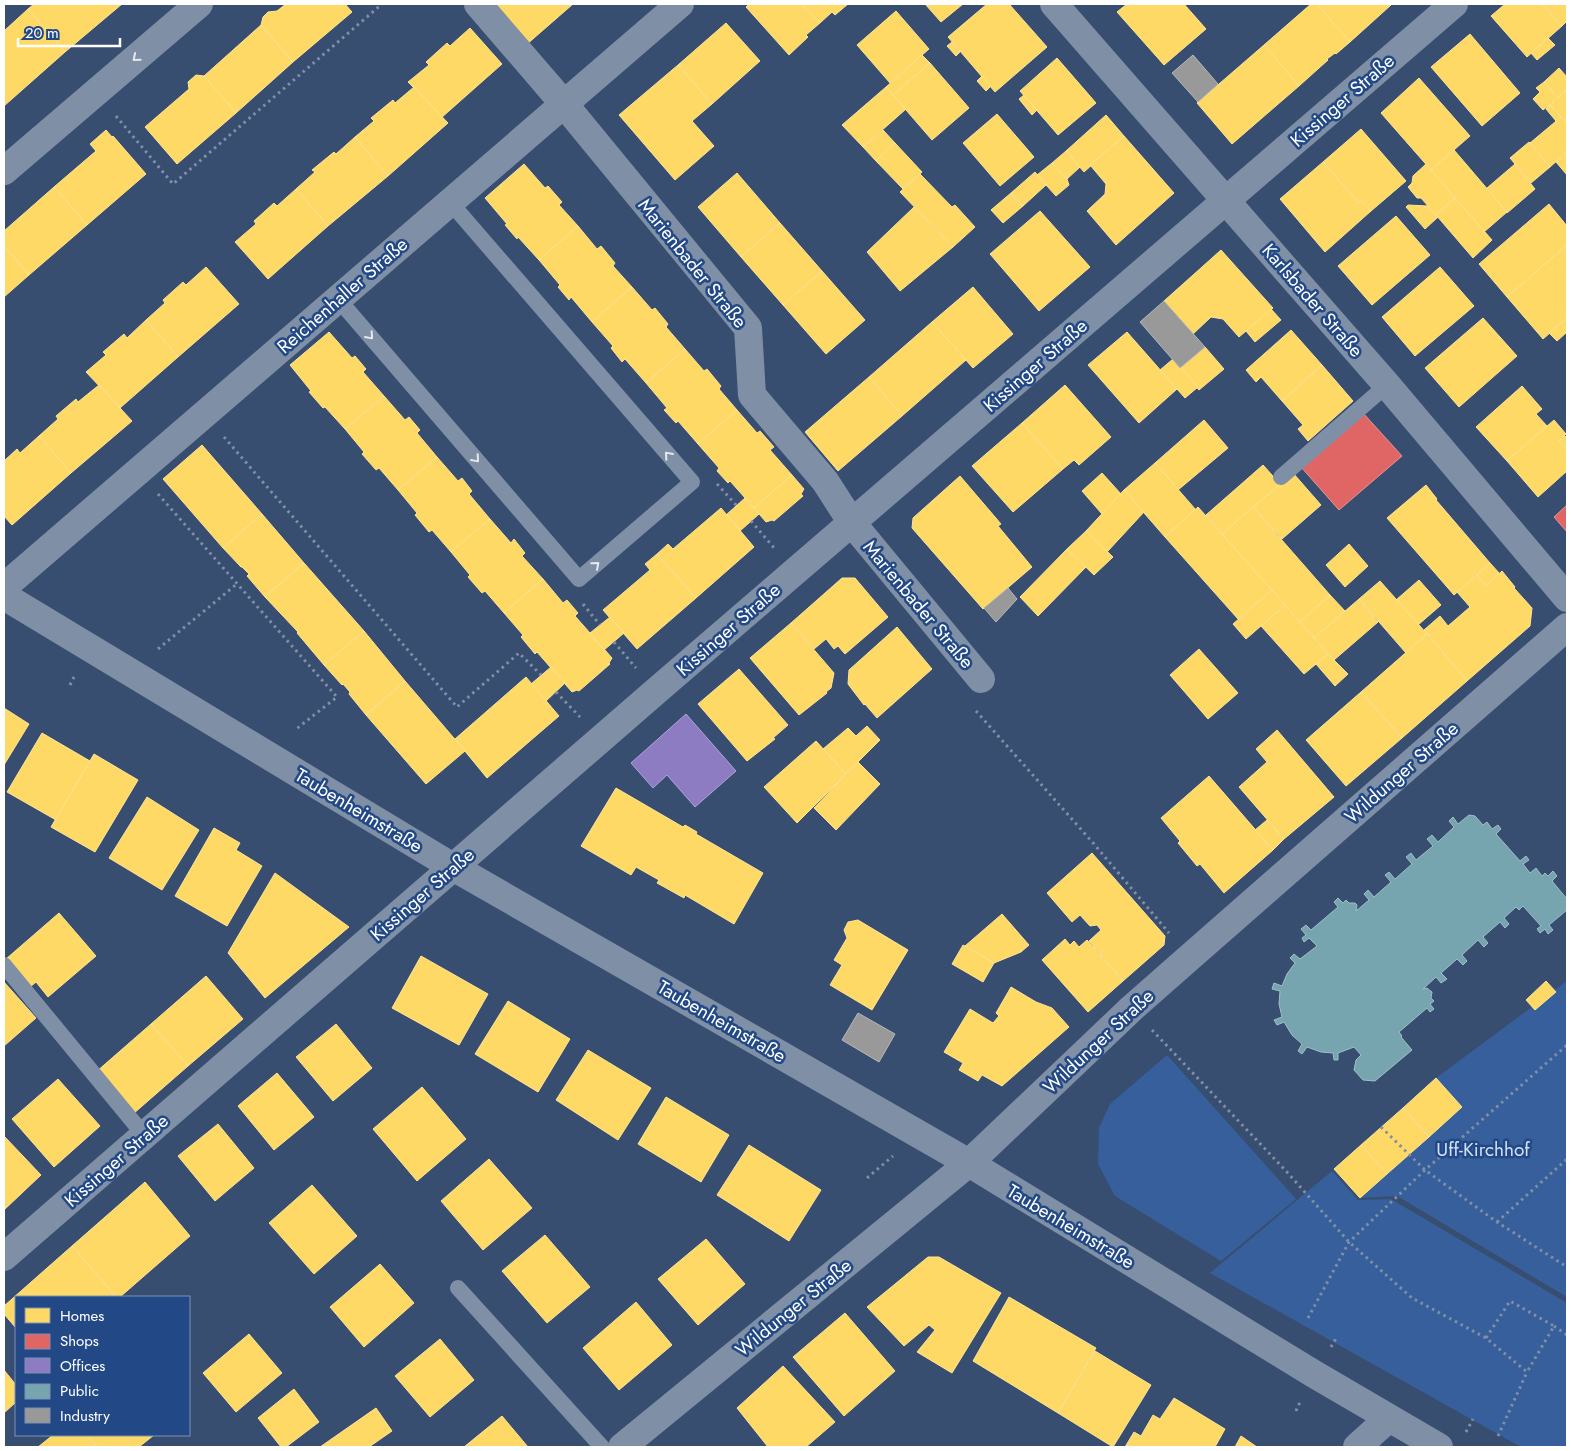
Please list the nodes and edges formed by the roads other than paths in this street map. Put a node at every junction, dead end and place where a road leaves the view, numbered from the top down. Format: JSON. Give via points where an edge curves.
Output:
{"nodes":[{"id":1,"x":199,"y":4,"type":"edge"},
{"id":2,"x":478,"y":4,"type":"edge"},
{"id":3,"x":680,"y":4,"type":"edge"},
{"id":4,"x":1054,"y":4,"type":"edge"},
{"id":5,"x":1454,"y":4,"type":"edge"},
{"id":6,"x":564,"y":104,"type":"junction"},
{"id":7,"x":4,"y":171,"type":"edge"},
{"id":8,"x":1226,"y":200,"type":"junction"},
{"id":9,"x":450,"y":202,"type":"junction"},
{"id":10,"x":338,"y":299,"type":"junction"},
{"id":11,"x":1387,"y":385,"type":"junction"},
{"id":12,"x":1281,"y":477,"type":"dead end"},
{"id":13,"x":852,"y":523,"type":"junction"},
{"id":14,"x":4,"y":587,"type":"edge"},
{"id":15,"x":4,"y":596,"type":"edge"},
{"id":16,"x":1567,"y":598,"type":"edge"},
{"id":17,"x":1567,"y":629,"type":"edge"},
{"id":18,"x":981,"y":679,"type":"road end"},
{"id":19,"x":453,"y":867,"type":"junction"},
{"id":20,"x":4,"y":965,"type":"edge"},
{"id":21,"x":144,"y":1135,"type":"junction"},
{"id":22,"x":969,"y":1163,"type":"junction"},
{"id":23,"x":4,"y":1257,"type":"edge"},
{"id":24,"x":458,"y":1288,"type":"dead end"},
{"id":25,"x":1388,"y":1419,"type":"junction"},
{"id":26,"x":602,"y":1447,"type":"edge"},
{"id":27,"x":622,"y":1447,"type":"edge"},
{"id":28,"x":1357,"y":1447,"type":"edge"},
{"id":29,"x":1439,"y":1447,"type":"edge"}],
"edges":[{"from":1,"to":7,"type":"street","one_way":true},
{"from":2,"to":6,"type":"street","name":"Marienbader Straße"},
{"from":3,"to":6,"type":"street","name":"Reichenhaller Straße"},
{"from":4,"to":8,"type":"street","name":"Karlsbader Straße"},
{"from":5,"to":8,"type":"street","name":"Kissinger Straße"},
{"from":6,"to":9,"type":"street","name":"Reichenhaller Straße"},
{"from":6,"to":13,"type":"street","name":"Marienbader Straße","via":[[748,328],[752,395],[825,481]]},
{"from":8,"to":11,"type":"street","name":"Karlsbader Straße"},
{"from":8,"to":13,"type":"street","name":"Kissinger Straße"},
{"from":9,"to":10,"type":"street","name":"Reichenhaller Straße"},
{"from":10,"to":9,"type":"lane","one_way":true,"via":[[579,579],[692,482]]},
{"from":10,"to":14,"type":"street","name":"Reichenhaller Straße"},
{"from":11,"to":12,"type":"lane"},
{"from":11,"to":16,"type":"street","name":"Karlsbader Straße"},
{"from":13,"to":18,"type":"street","name":"Marienbader Straße"},
{"from":13,"to":19,"type":"street","name":"Kissinger Straße"},
{"from":15,"to":19,"type":"street","name":"Taubenheimstraße"},
{"from":17,"to":22,"type":"street","name":"Wildunger Straße","via":[[1132,1008]]},
{"from":19,"to":21,"type":"street","name":"Kissinger Straße"},
{"from":19,"to":22,"type":"street","name":"Taubenheimstraße"},
{"from":20,"to":21,"type":"lane"},
{"from":21,"to":23,"type":"street","name":"Kissinger Straße"},
{"from":22,"to":25,"type":"street","name":"Taubenheimstraße"},
{"from":22,"to":27,"type":"street","name":"Wildunger Straße"},
{"from":24,"to":26,"type":"lane"},
{"from":25,"to":28,"type":"street"},
{"from":25,"to":29,"type":"street","name":"Taubenheimstraße"}]}
